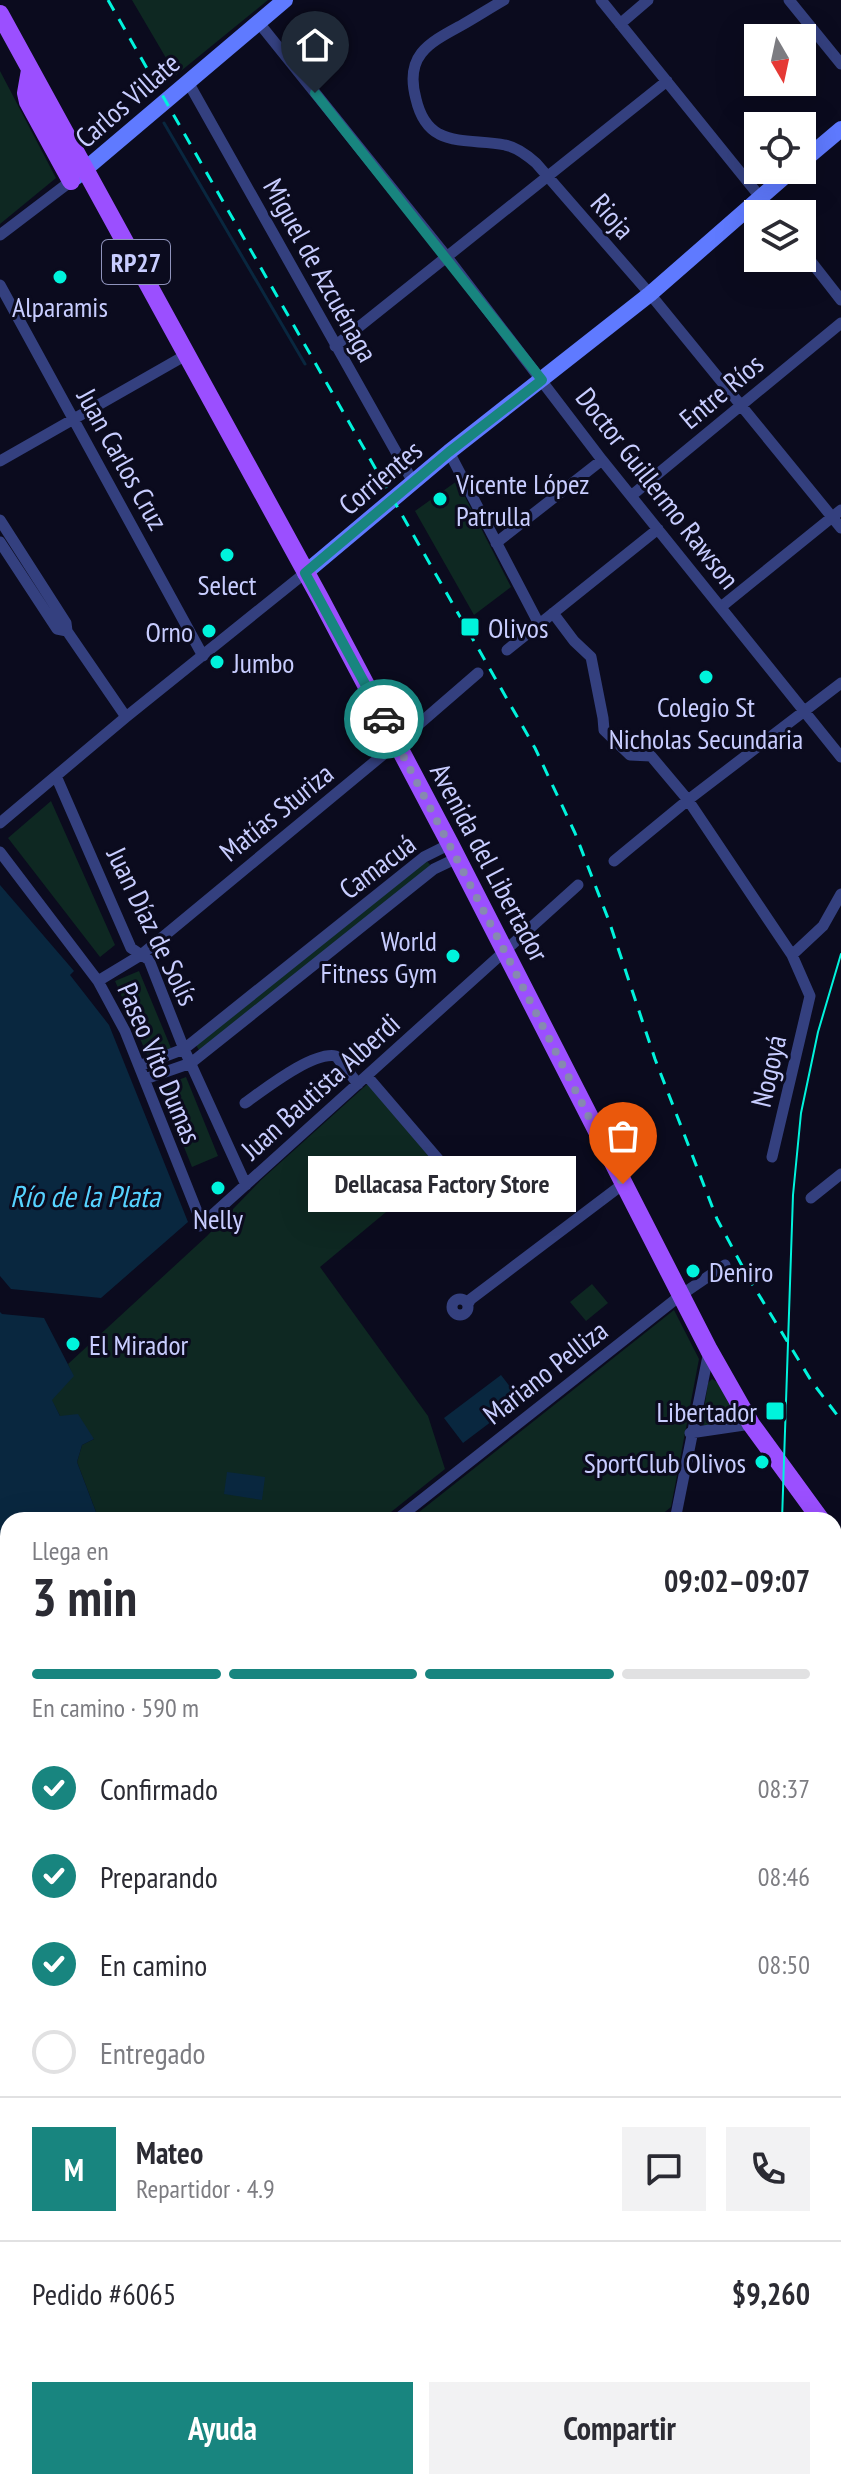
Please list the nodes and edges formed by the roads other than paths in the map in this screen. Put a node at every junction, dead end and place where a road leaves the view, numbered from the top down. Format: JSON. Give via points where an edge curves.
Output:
{"nodes":[{"id":1,"x":285,"y":0,"type":"edge"},
{"id":2,"x":504,"y":0,"type":"edge"},
{"id":3,"x":601,"y":0,"type":"edge"},
{"id":4,"x":648,"y":0,"type":"edge"},
{"id":5,"x":789,"y":0,"type":"edge"},
{"id":6,"x":0,"y":14,"type":"edge"},
{"id":7,"x":259,"y":23,"type":"junction"},
{"id":8,"x":620,"y":24,"type":"junction"},
{"id":9,"x":841,"y":64,"type":"edge"},
{"id":10,"x":667,"y":81,"type":"junction"},
{"id":11,"x":188,"y":82,"type":"junction"},
{"id":12,"x":841,"y":129,"type":"edge"},
{"id":13,"x":816,"y":150,"type":"edge"},
{"id":14,"x":78,"y":175,"type":"junction"},
{"id":15,"x":547,"y":177,"type":"junction"},
{"id":16,"x":776,"y":184,"type":"edge"},
{"id":17,"x":761,"y":197,"type":"junction"},
{"id":18,"x":763,"y":200,"type":"edge"},
{"id":19,"x":0,"y":235,"type":"edge"},
{"id":20,"x":447,"y":257,"type":"junction"},
{"id":21,"x":816,"y":268,"type":"edge"},
{"id":22,"x":0,"y":285,"type":"edge"},
{"id":23,"x":650,"y":294,"type":"junction"},
{"id":24,"x":841,"y":300,"type":"edge"},
{"id":25,"x":841,"y":323,"type":"edge"},
{"id":26,"x":335,"y":346,"type":"junction"},
{"id":27,"x":186,"y":355,"type":"junction"},
{"id":28,"x":542,"y":380,"type":"junction"},
{"id":29,"x":741,"y":406,"type":"junction"},
{"id":30,"x":74,"y":418,"type":"junction"},
{"id":31,"x":453,"y":460,"type":"junction"},
{"id":32,"x":602,"y":460,"type":"junction"},
{"id":33,"x":0,"y":461,"type":"edge"},
{"id":34,"x":413,"y":482,"type":"junction"},
{"id":35,"x":631,"y":496,"type":"junction"},
{"id":36,"x":836,"y":514,"type":"edge"},
{"id":37,"x":0,"y":520,"type":"edge"},
{"id":38,"x":841,"y":528,"type":"edge"},
{"id":39,"x":658,"y":529,"type":"junction"},
{"id":40,"x":0,"y":542,"type":"edge"},
{"id":41,"x":496,"y":543,"type":"junction"},
{"id":42,"x":305,"y":573,"type":"junction"},
{"id":43,"x":721,"y":607,"type":"junction"},
{"id":44,"x":553,"y":613,"type":"junction"},
{"id":45,"x":539,"y":624,"type":"junction"},
{"id":46,"x":67,"y":631,"type":"junction"},
{"id":47,"x":507,"y":650,"type":"dead end"},
{"id":48,"x":203,"y":656,"type":"junction"},
{"id":49,"x":478,"y":673,"type":"dead end"},
{"id":50,"x":841,"y":683,"type":"edge"},
{"id":51,"x":803,"y":712,"type":"junction"},
{"id":52,"x":126,"y":717,"type":"junction"},
{"id":53,"x":396,"y":744,"type":"junction"},
{"id":54,"x":841,"y":757,"type":"edge"},
{"id":55,"x":56,"y":776,"type":"junction"},
{"id":56,"x":688,"y":800,"type":"junction"},
{"id":57,"x":0,"y":823,"type":"edge"},
{"id":58,"x":454,"y":851,"type":"junction"},
{"id":59,"x":0,"y":852,"type":"edge"},
{"id":60,"x":614,"y":861,"type":"dead end"},
{"id":61,"x":578,"y":885,"type":"dead end"},
{"id":62,"x":841,"y":894,"type":"edge"},
{"id":63,"x":374,"y":898,"type":"junction"},
{"id":64,"x":383,"y":910,"type":"junction"},
{"id":65,"x":505,"y":952,"type":"junction"},
{"id":66,"x":141,"y":955,"type":"junction"},
{"id":67,"x":792,"y":955,"type":"junction"},
{"id":68,"x":98,"y":981,"type":"junction"},
{"id":69,"x":258,"y":991,"type":"junction"},
{"id":70,"x":266,"y":1003,"type":"junction"},
{"id":71,"x":184,"y":1049,"type":"junction"},
{"id":72,"x":191,"y":1063,"type":"junction"},
{"id":73,"x":139,"y":1066,"type":"junction"},
{"id":74,"x":145,"y":1079,"type":"junction"},
{"id":75,"x":362,"y":1080,"type":"junction"},
{"id":76,"x":245,"y":1103,"type":"dead end"},
{"id":77,"x":772,"y":1157,"type":"dead end"},
{"id":78,"x":445,"y":1167,"type":"dead end"},
{"id":79,"x":841,"y":1174,"type":"edge"},
{"id":80,"x":623,"y":1184,"type":"junction"},
{"id":81,"x":246,"y":1185,"type":"junction"},
{"id":82,"x":811,"y":1198,"type":"dead end"},
{"id":83,"x":200,"y":1226,"type":"joint"},
{"id":84,"x":725,"y":1265,"type":"dead end"},
{"id":85,"x":681,"y":1295,"type":"junction"},
{"id":86,"x":467,"y":1301,"type":"dead end"},
{"id":87,"x":709,"y":1350,"type":"junction"},
{"id":88,"x":751,"y":1424,"type":"junction"},
{"id":89,"x":690,"y":1433,"type":"junction"},
{"id":90,"x":406,"y":1512,"type":"edge"},
{"id":91,"x":677,"y":1512,"type":"edge"},
{"id":92,"x":815,"y":1512,"type":"edge"}],
"edges":[{"from":1,"to":7,"type":"street","name":"Carlos Villate"},
{"from":2,"to":15,"type":"street","name":"Rioja","via":[[431,41],[419,55],[415,95],[421,116],[437,133],[507,145],[521,151]]},
{"from":3,"to":8,"type":"street"},
{"from":4,"to":8,"type":"street"},
{"from":5,"to":9,"type":"street"},
{"from":6,"to":14,"type":"main road","name":"Avenida del Libertador","number":"RP27"},
{"from":7,"to":11,"type":"street","name":"Carlos Villate"},
{"from":7,"to":20,"type":"street","name":"Doctor Guillermo Rawson"},
{"from":8,"to":10,"type":"street"},
{"from":10,"to":15,"type":"street"},
{"from":10,"to":17,"type":"street"},
{"from":11,"to":14,"type":"street","name":"Carlos Villate"},
{"from":11,"to":26,"type":"street","name":"Miguel de Azcuénaga"},
{"from":12,"to":13,"type":"street"},
{"from":14,"to":19,"type":"street","name":"Carlos Villate"},
{"from":14,"to":27,"type":"main road","name":"Avenida del Libertador","number":"RP27"},
{"from":15,"to":20,"type":"street"},
{"from":15,"to":23,"type":"street","name":"Rioja"},
{"from":16,"to":17,"type":"street","name":"Corrientes"},
{"from":17,"to":18,"type":"street"},
{"from":17,"to":23,"type":"street","name":"Corrientes"},
{"from":20,"to":26,"type":"street"},
{"from":20,"to":28,"type":"street","name":"Doctor Guillermo Rawson"},
{"from":21,"to":24,"type":"street"},
{"from":22,"to":30,"type":"street","name":"Juan Carlos Cruz"},
{"from":23,"to":28,"type":"street","name":"Corrientes"},
{"from":23,"to":29,"type":"street","name":"Rioja"},
{"from":25,"to":29,"type":"street","name":"Entre Ríos"},
{"from":26,"to":34,"type":"street","name":"Miguel de Azcuénaga"},
{"from":27,"to":30,"type":"street"},
{"from":27,"to":42,"type":"main road","name":"Avenida del Libertador","number":"RP27"},
{"from":28,"to":31,"type":"street","name":"Corrientes"},
{"from":28,"to":32,"type":"street","name":"Doctor Guillermo Rawson"},
{"from":29,"to":35,"type":"street","name":"Entre Ríos"},
{"from":29,"to":36,"type":"street","name":"Rioja"},
{"from":30,"to":33,"type":"street"},
{"from":30,"to":48,"type":"street","name":"Juan Carlos Cruz"},
{"from":31,"to":34,"type":"street","name":"Corrientes"},
{"from":31,"to":41,"type":"street"},
{"from":32,"to":35,"type":"street","name":"Doctor Guillermo Rawson"},
{"from":32,"to":41,"type":"street"},
{"from":34,"to":42,"type":"street","name":"Corrientes"},
{"from":35,"to":39,"type":"street","name":"Doctor Guillermo Rawson"},
{"from":36,"to":38,"type":"street","name":"Rioja"},
{"from":36,"to":43,"type":"street"},
{"from":37,"to":46,"type":"street"},
{"from":39,"to":43,"type":"street","name":"Doctor Guillermo Rawson"},
{"from":39,"to":44,"type":"street"},
{"from":40,"to":46,"type":"street","via":[[57,629]]},
{"from":41,"to":45,"type":"street"},
{"from":42,"to":48,"type":"street","name":"Corrientes"},
{"from":42,"to":53,"type":"main road","name":"Avenida del Libertador","number":"RP27"},
{"from":43,"to":51,"type":"street","name":"Doctor Guillermo Rawson"},
{"from":44,"to":45,"type":"street"},
{"from":44,"to":56,"type":"street","via":[[591,657],[604,730],[630,755],[651,756]]},
{"from":45,"to":47,"type":"street"},
{"from":46,"to":52,"type":"street"},
{"from":48,"to":52,"type":"street","name":"Corrientes"},
{"from":49,"to":53,"type":"street","name":"Matías Sturiza"},
{"from":50,"to":51,"type":"street"},
{"from":51,"to":54,"type":"street","name":"Doctor Guillermo Rawson"},
{"from":51,"to":56,"type":"street"},
{"from":52,"to":55,"type":"street","name":"Corrientes"},
{"from":53,"to":58,"type":"main road","name":"Avenida del Libertador","number":"RP27"},
{"from":53,"to":66,"type":"street","name":"Matías Sturiza"},
{"from":55,"to":57,"type":"street","name":"Corrientes"},
{"from":55,"to":66,"type":"street","name":"Juan Díaz de Solís","via":[[131,948]]},
{"from":56,"to":60,"type":"street"},
{"from":56,"to":67,"type":"street"},
{"from":58,"to":63,"type":"street","name":"Camacuá","via":[[424,857]]},
{"from":58,"to":64,"type":"street","name":"Camacuá"},
{"from":58,"to":65,"type":"main road","name":"Avenida del Libertador","number":"RP27"},
{"from":59,"to":68,"type":"street","name":"Paseo Vito Dumas"},
{"from":61,"to":65,"type":"street","name":"Juan Bautista Alberdi"},
{"from":62,"to":67,"type":"street","via":[[823,926]]},
{"from":63,"to":64,"type":"street"},
{"from":63,"to":69,"type":"street","name":"Camacuá"},
{"from":64,"to":70,"type":"street","name":"Camacuá"},
{"from":65,"to":75,"type":"street","name":"Juan Bautista Alberdi"},
{"from":65,"to":80,"type":"main road","name":"Avenida del Libertador","number":"RP27"},
{"from":66,"to":68,"type":"street","name":"Matías Sturiza"},
{"from":66,"to":71,"type":"street","name":"Juan Díaz de Solís","via":[[149,960]]},
{"from":67,"to":77,"type":"street","name":"Nogoyá","via":[[810,996]]},
{"from":68,"to":73,"type":"street","name":"Paseo Vito Dumas"},
{"from":69,"to":70,"type":"street"},
{"from":69,"to":71,"type":"street","name":"Camacuá"},
{"from":70,"to":72,"type":"street","name":"Camacuá"},
{"from":71,"to":72,"type":"street","name":"Juan Díaz de Solís"},
{"from":71,"to":73,"type":"street","name":"Camacuá"},
{"from":72,"to":74,"type":"street","name":"Camacuá"},
{"from":72,"to":81,"type":"street","name":"Juan Díaz de Solís"},
{"from":73,"to":74,"type":"street","name":"Paseo Vito Dumas"},
{"from":74,"to":83,"type":"street","name":"Paseo Vito Dumas"},
{"from":75,"to":76,"type":"street","via":[[330,1054],[304,1063]]},
{"from":75,"to":78,"type":"street"},
{"from":75,"to":81,"type":"street","name":"Juan Bautista Alberdi"},
{"from":79,"to":82,"type":"street"},
{"from":80,"to":85,"type":"main road","name":"Avenida del Libertador","number":"RP27"},
{"from":80,"to":86,"type":"street"},
{"from":81,"to":83,"type":"street","name":"Juan Bautista Alberdi"},
{"from":84,"to":85,"type":"street","name":"Mariano Pelliza"},
{"from":85,"to":87,"type":"main road","name":"Avenida del Libertador","number":"RP27"},
{"from":85,"to":90,"type":"street","name":"Mariano Pelliza"},
{"from":87,"to":88,"type":"main road","name":"Avenida del Libertador","number":"RP27"},
{"from":87,"to":89,"type":"street"},
{"from":88,"to":89,"type":"street"},
{"from":88,"to":92,"type":"main road","name":"Avenida del Libertador","number":"RP27"},
{"from":89,"to":91,"type":"street"}]}
